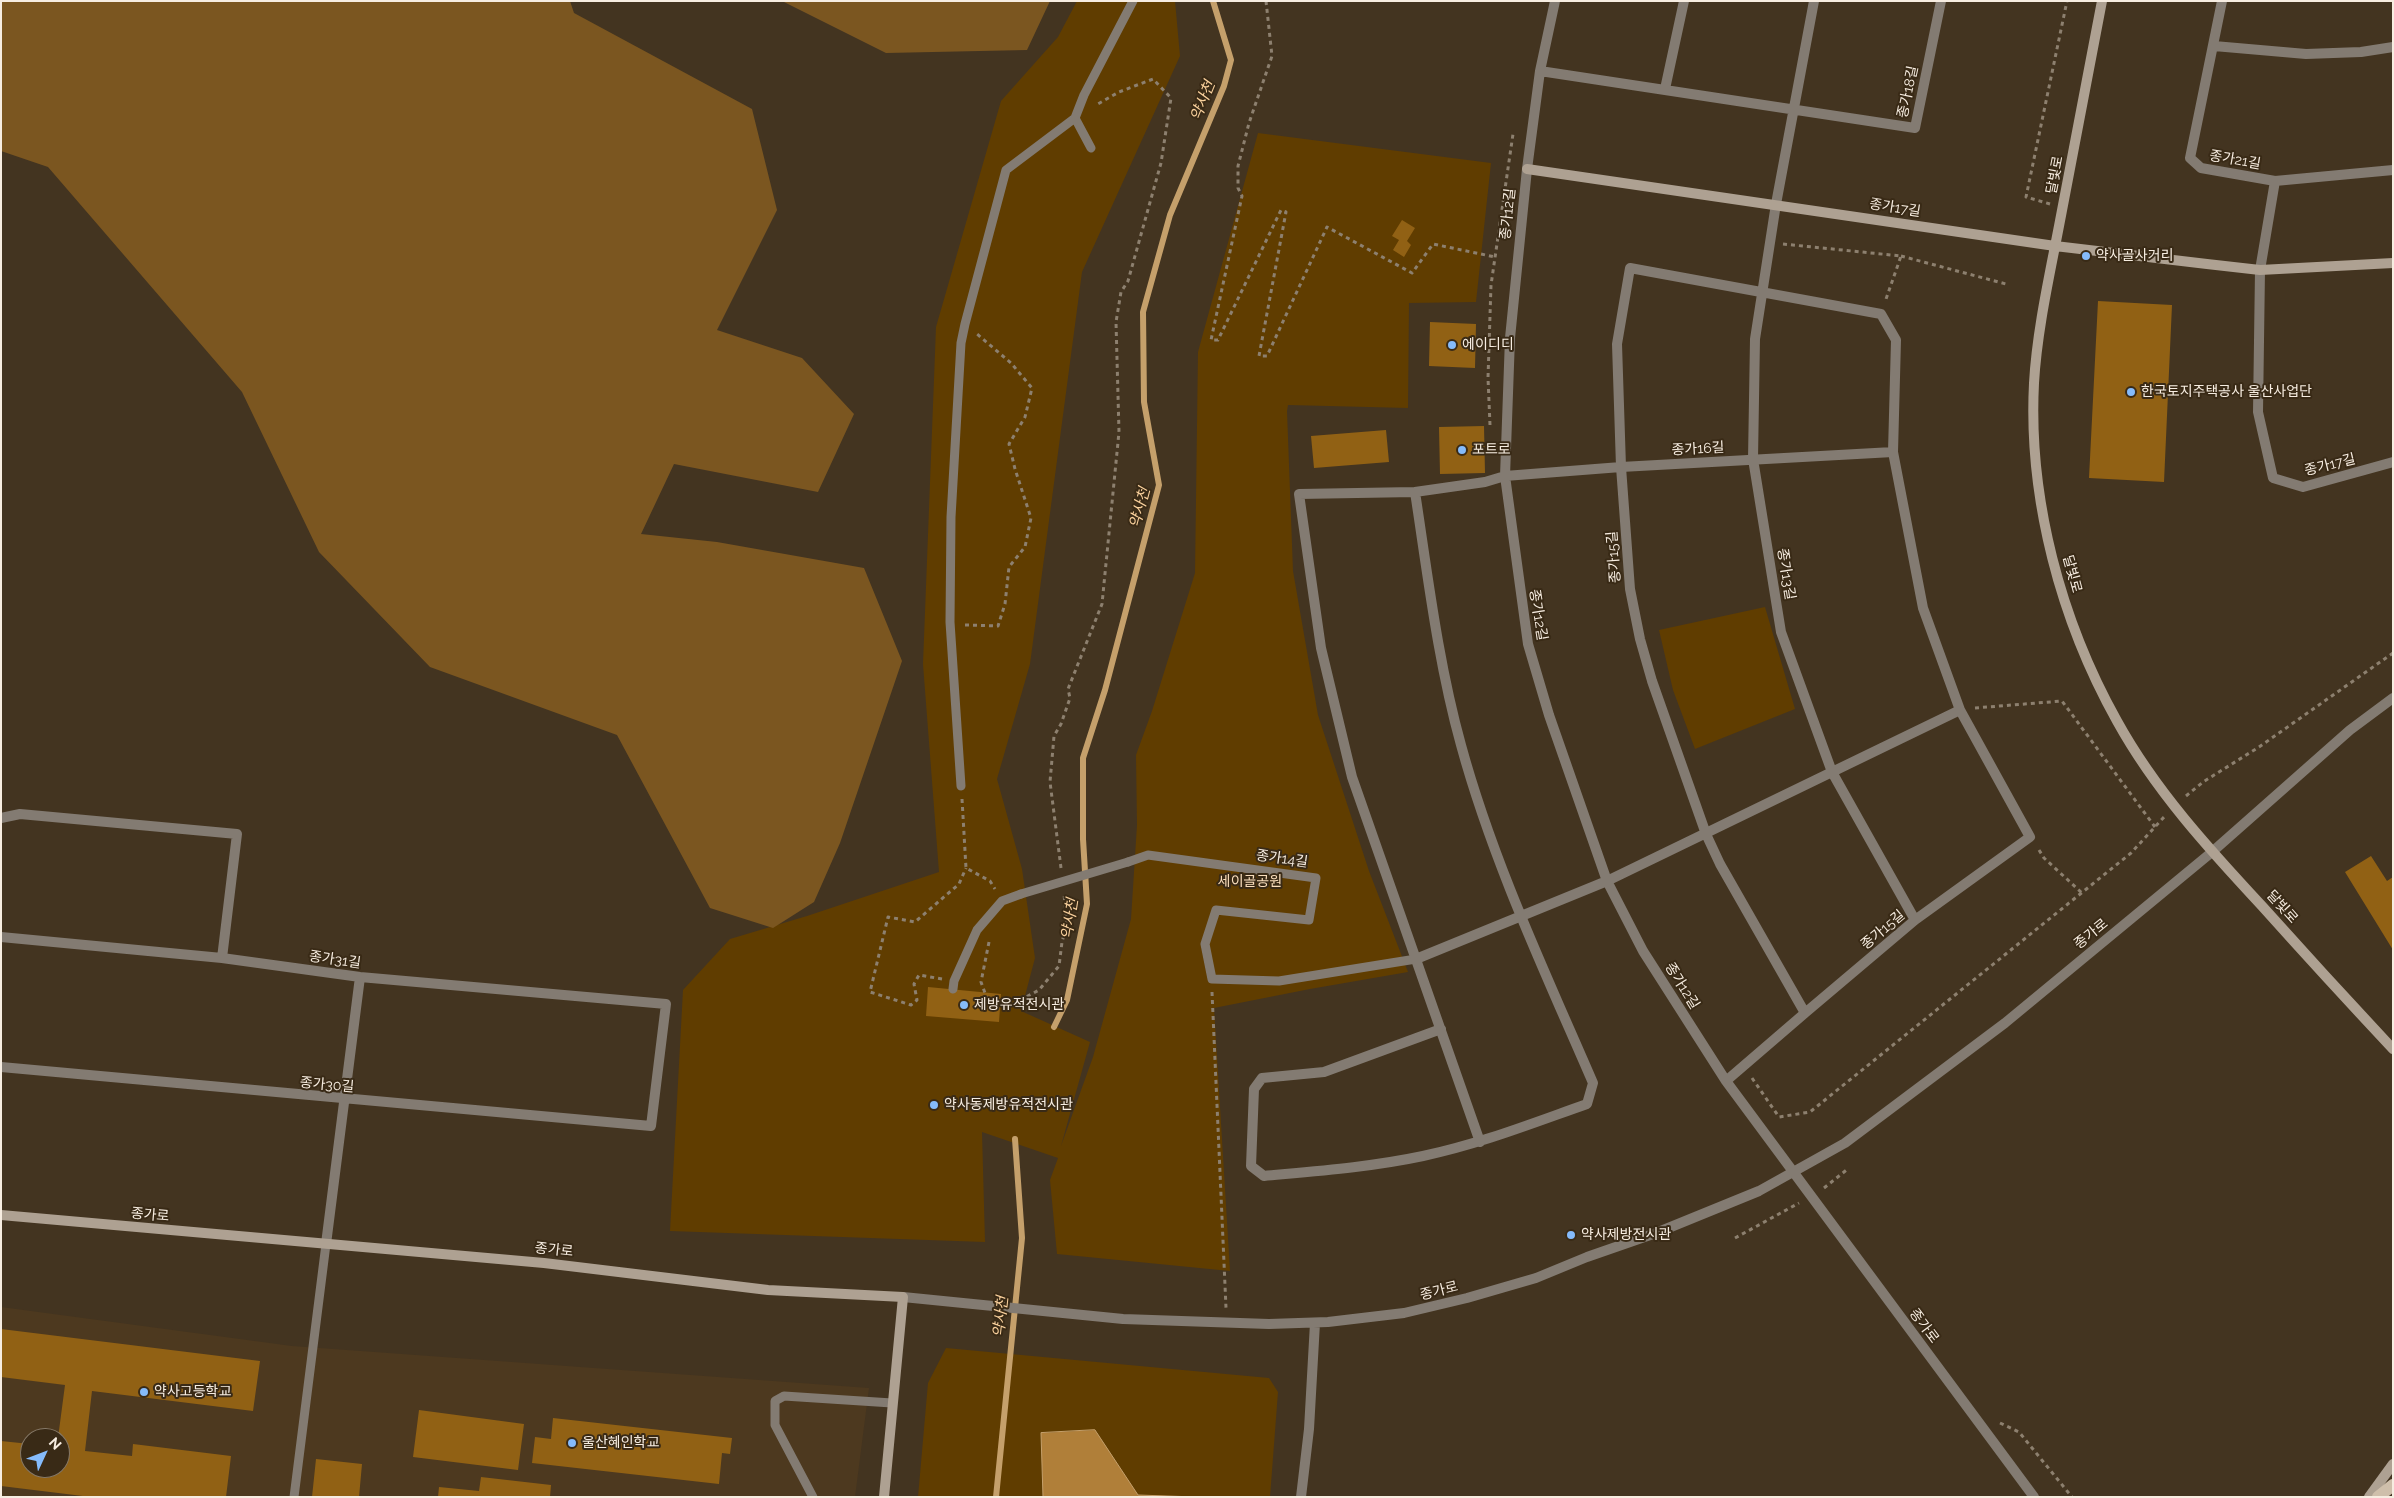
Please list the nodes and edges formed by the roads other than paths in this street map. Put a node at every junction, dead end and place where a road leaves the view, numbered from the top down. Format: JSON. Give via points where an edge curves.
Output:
{"nodes":[{"id":1,"x":1133,"y":1,"type":"edge"},
{"id":2,"x":1555,"y":1,"type":"edge"},
{"id":3,"x":1684,"y":1,"type":"edge"},
{"id":4,"x":1814,"y":1,"type":"edge"},
{"id":5,"x":1941,"y":1,"type":"edge"},
{"id":6,"x":2102,"y":1,"type":"edge"},
{"id":7,"x":2222,"y":1,"type":"edge"},
{"id":8,"x":2214,"y":46,"type":"junction"},
{"id":9,"x":2393,"y":47,"type":"edge"},
{"id":10,"x":1540,"y":71,"type":"junction"},
{"id":11,"x":1665,"y":89,"type":"junction"},
{"id":12,"x":1794,"y":109,"type":"junction"},
{"id":13,"x":1075,"y":118,"type":"junction"},
{"id":14,"x":1091,"y":148,"type":"dead end"},
{"id":15,"x":1527,"y":169,"type":"junction"},
{"id":16,"x":2393,"y":170,"type":"edge"},
{"id":17,"x":2275,"y":181,"type":"junction"},
{"id":18,"x":1776,"y":204,"type":"junction"},
{"id":19,"x":2055,"y":246,"type":"junction"},
{"id":20,"x":2393,"y":263,"type":"edge"},
{"id":21,"x":2260,"y":270,"type":"junction"},
{"id":22,"x":1764,"y":293,"type":"junction"},
{"id":23,"x":1893,"y":452,"type":"junction"},
{"id":24,"x":1753,"y":459,"type":"junction"},
{"id":25,"x":2393,"y":462,"type":"edge"},
{"id":26,"x":1621,"y":467,"type":"junction"},
{"id":27,"x":1505,"y":476,"type":"junction"},
{"id":28,"x":1415,"y":492,"type":"junction"},
{"id":29,"x":2393,"y":698,"type":"edge"},
{"id":30,"x":1960,"y":710,"type":"junction"},
{"id":31,"x":1832,"y":772,"type":"junction"},
{"id":32,"x":961,"y":786,"type":"road end"},
{"id":33,"x":1,"y":818,"type":"edge"},
{"id":34,"x":1706,"y":834,"type":"junction"},
{"id":35,"x":2212,"y":852,"type":"junction"},
{"id":36,"x":1607,"y":880,"type":"junction"},
{"id":37,"x":1521,"y":917,"type":"junction"},
{"id":38,"x":1915,"y":920,"type":"junction"},
{"id":39,"x":1,"y":937,"type":"edge"},
{"id":40,"x":222,"y":958,"type":"junction"},
{"id":41,"x":1416,"y":959,"type":"junction"},
{"id":42,"x":360,"y":977,"type":"junction"},
{"id":43,"x":953,"y":985,"type":"road end"},
{"id":44,"x":1806,"y":1013,"type":"junction"},
{"id":45,"x":1441,"y":1029,"type":"junction"},
{"id":46,"x":2393,"y":1049,"type":"edge"},
{"id":47,"x":1,"y":1067,"type":"edge"},
{"id":48,"x":1726,"y":1081,"type":"junction"},
{"id":49,"x":343,"y":1100,"type":"junction"},
{"id":50,"x":651,"y":1126,"type":"joint"},
{"id":51,"x":1480,"y":1142,"type":"junction"},
{"id":52,"x":1792,"y":1172,"type":"junction"},
{"id":53,"x":1,"y":1216,"type":"edge"},
{"id":54,"x":326,"y":1244,"type":"junction"},
{"id":55,"x":903,"y":1297,"type":"junction"},
{"id":56,"x":1315,"y":1323,"type":"junction"},
{"id":57,"x":892,"y":1403,"type":"junction"},
{"id":58,"x":2393,"y":1464,"type":"edge"},
{"id":59,"x":2393,"y":1485,"type":"edge"},
{"id":60,"x":294,"y":1497,"type":"edge"},
{"id":61,"x":813,"y":1497,"type":"edge"},
{"id":62,"x":884,"y":1497,"type":"edge"},
{"id":63,"x":1301,"y":1497,"type":"edge"},
{"id":64,"x":2034,"y":1497,"type":"edge"},
{"id":65,"x":2369,"y":1497,"type":"edge"},
{"id":66,"x":2378,"y":1497,"type":"edge"}],
"edges":[{"from":1,"to":13,"type":"lane"},
{"from":2,"to":10,"type":"street","name":"종가12길"},
{"from":3,"to":11,"type":"street"},
{"from":4,"to":12,"type":"street"},
{"from":5,"to":12,"type":"street","name":"종가18길","via":[[1915,128]]},
{"from":6,"to":19,"type":"main road","name":"달빛로"},
{"from":7,"to":8,"type":"street","name":"종가21길"},
{"from":8,"to":9,"type":"street","via":[[2306,54]]},
{"from":8,"to":17,"type":"street","name":"종가21길","via":[[2190,158],[2201,168]]},
{"from":10,"to":11,"type":"street","name":"종가18길"},
{"from":10,"to":15,"type":"street","name":"종가12길"},
{"from":11,"to":12,"type":"street","name":"종가18길"},
{"from":12,"to":18,"type":"street","name":"종가13길"},
{"from":13,"to":14,"type":"lane"},
{"from":13,"to":32,"type":"lane","via":[[1006,170],[961,343],[951,517],[950,622]]},
{"from":15,"to":18,"type":"main road","name":"종가17길"},
{"from":15,"to":27,"type":"street","name":"종가12길","via":[[1510,338]]},
{"from":16,"to":17,"type":"street","name":"종가21길"},
{"from":17,"to":21,"type":"street"},
{"from":18,"to":19,"type":"main road","name":"종가17길"},
{"from":18,"to":22,"type":"street","name":"종가13길"},
{"from":19,"to":21,"type":"main road","name":"종가17길"},
{"from":19,"to":35,"type":"main road","name":"달빛로","via":[[2034,381],[2040,488],[2054,562],[2086,656],[2117,721],[2154,779]]},
{"from":20,"to":21,"type":"main road","name":"종가17길"},
{"from":21,"to":25,"type":"street","name":"종가17길","via":[[2258,412],[2273,478],[2303,487]]},
{"from":22,"to":23,"type":"street","via":[[1881,314],[1896,340]]},
{"from":22,"to":24,"type":"street","name":"종가13길","via":[[1755,339]]},
{"from":22,"to":26,"type":"street","name":"종가15길","via":[[1630,268],[1617,344]]},
{"from":23,"to":24,"type":"street","name":"종가16길"},
{"from":23,"to":30,"type":"street","via":[[1923,608]]},
{"from":24,"to":26,"type":"street","name":"종가16길"},
{"from":24,"to":31,"type":"street","name":"종가13길","via":[[1781,632]]},
{"from":26,"to":27,"type":"street","name":"종가16길"},
{"from":26,"to":34,"type":"street","name":"종가15길","via":[[1630,589],[1640,639]]},
{"from":27,"to":28,"type":"street"},
{"from":27,"to":36,"type":"street","name":"종가12길","via":[[1528,644],[1552,724]]},
{"from":28,"to":37,"type":"street","via":[[1438,643],[1460,744],[1496,856]]},
{"from":28,"to":41,"type":"street","via":[[1298,494],[1321,648],[1352,777]]},
{"from":29,"to":35,"type":"street","name":"종가로","via":[[2343,736]]},
{"from":30,"to":31,"type":"street"},
{"from":30,"to":38,"type":"street","name":"종가15길","via":[[2030,837]]},
{"from":31,"to":34,"type":"street"},
{"from":31,"to":38,"type":"street","name":"종가13길"},
{"from":33,"to":40,"type":"street","via":[[20,814],[237,834]]},
{"from":34,"to":36,"type":"street"},
{"from":34,"to":44,"type":"street","name":"종가15길"},
{"from":35,"to":46,"type":"main road","name":"달빛로"},
{"from":35,"to":52,"type":"street","name":"종가로","via":[[2005,1022],[1845,1143]]},
{"from":36,"to":37,"type":"street"},
{"from":36,"to":48,"type":"street","name":"종가12길","via":[[1644,951]]},
{"from":37,"to":41,"type":"street"},
{"from":37,"to":51,"type":"street","via":[[1592,1083],[1587,1104]]},
{"from":38,"to":44,"type":"street","name":"종가15길"},
{"from":39,"to":40,"type":"street","name":"종가31길"},
{"from":40,"to":42,"type":"street","name":"종가31길"},
{"from":41,"to":43,"type":"lane","name":"종가14길","bridge":true,"via":[[1279,981],[1212,979],[1205,944],[1216,910],[1309,920],[1316,878],[1148,855],[1002,901],[978,930]]},
{"from":41,"to":45,"type":"street"},
{"from":42,"to":49,"type":"street"},
{"from":42,"to":50,"type":"street","name":"종가31길","via":[[666,1004]]},
{"from":44,"to":48,"type":"street"},
{"from":45,"to":51,"type":"street"},
{"from":45,"to":51,"type":"street","via":[[1324,1072],[1262,1078],[1254,1089],[1251,1166],[1264,1176],[1355,1168]]},
{"from":47,"to":49,"type":"street","name":"종가30길"},
{"from":48,"to":52,"type":"street","name":"종가12길"},
{"from":49,"to":50,"type":"street","name":"종가30길"},
{"from":49,"to":54,"type":"street"},
{"from":52,"to":56,"type":"street","name":"종가로","via":[[1759,1191],[1536,1278],[1404,1313]]},
{"from":52,"to":64,"type":"street","name":"종가로"},
{"from":53,"to":54,"type":"main road","name":"종가로"},
{"from":54,"to":55,"type":"main road","name":"종가로","via":[[544,1262],[768,1290]]},
{"from":54,"to":60,"type":"lane"},
{"from":55,"to":56,"type":"street","name":"종가로","via":[[1069,1314],[1228,1323]]},
{"from":55,"to":57,"type":"main road"},
{"from":56,"to":63,"type":"street","via":[[1309,1429]]},
{"from":57,"to":61,"type":"lane","via":[[784,1396],[775,1401],[774,1425]]},
{"from":57,"to":62,"type":"main road"},
{"from":58,"to":65,"type":"main road"},
{"from":59,"to":66,"type":"main road"}]}
